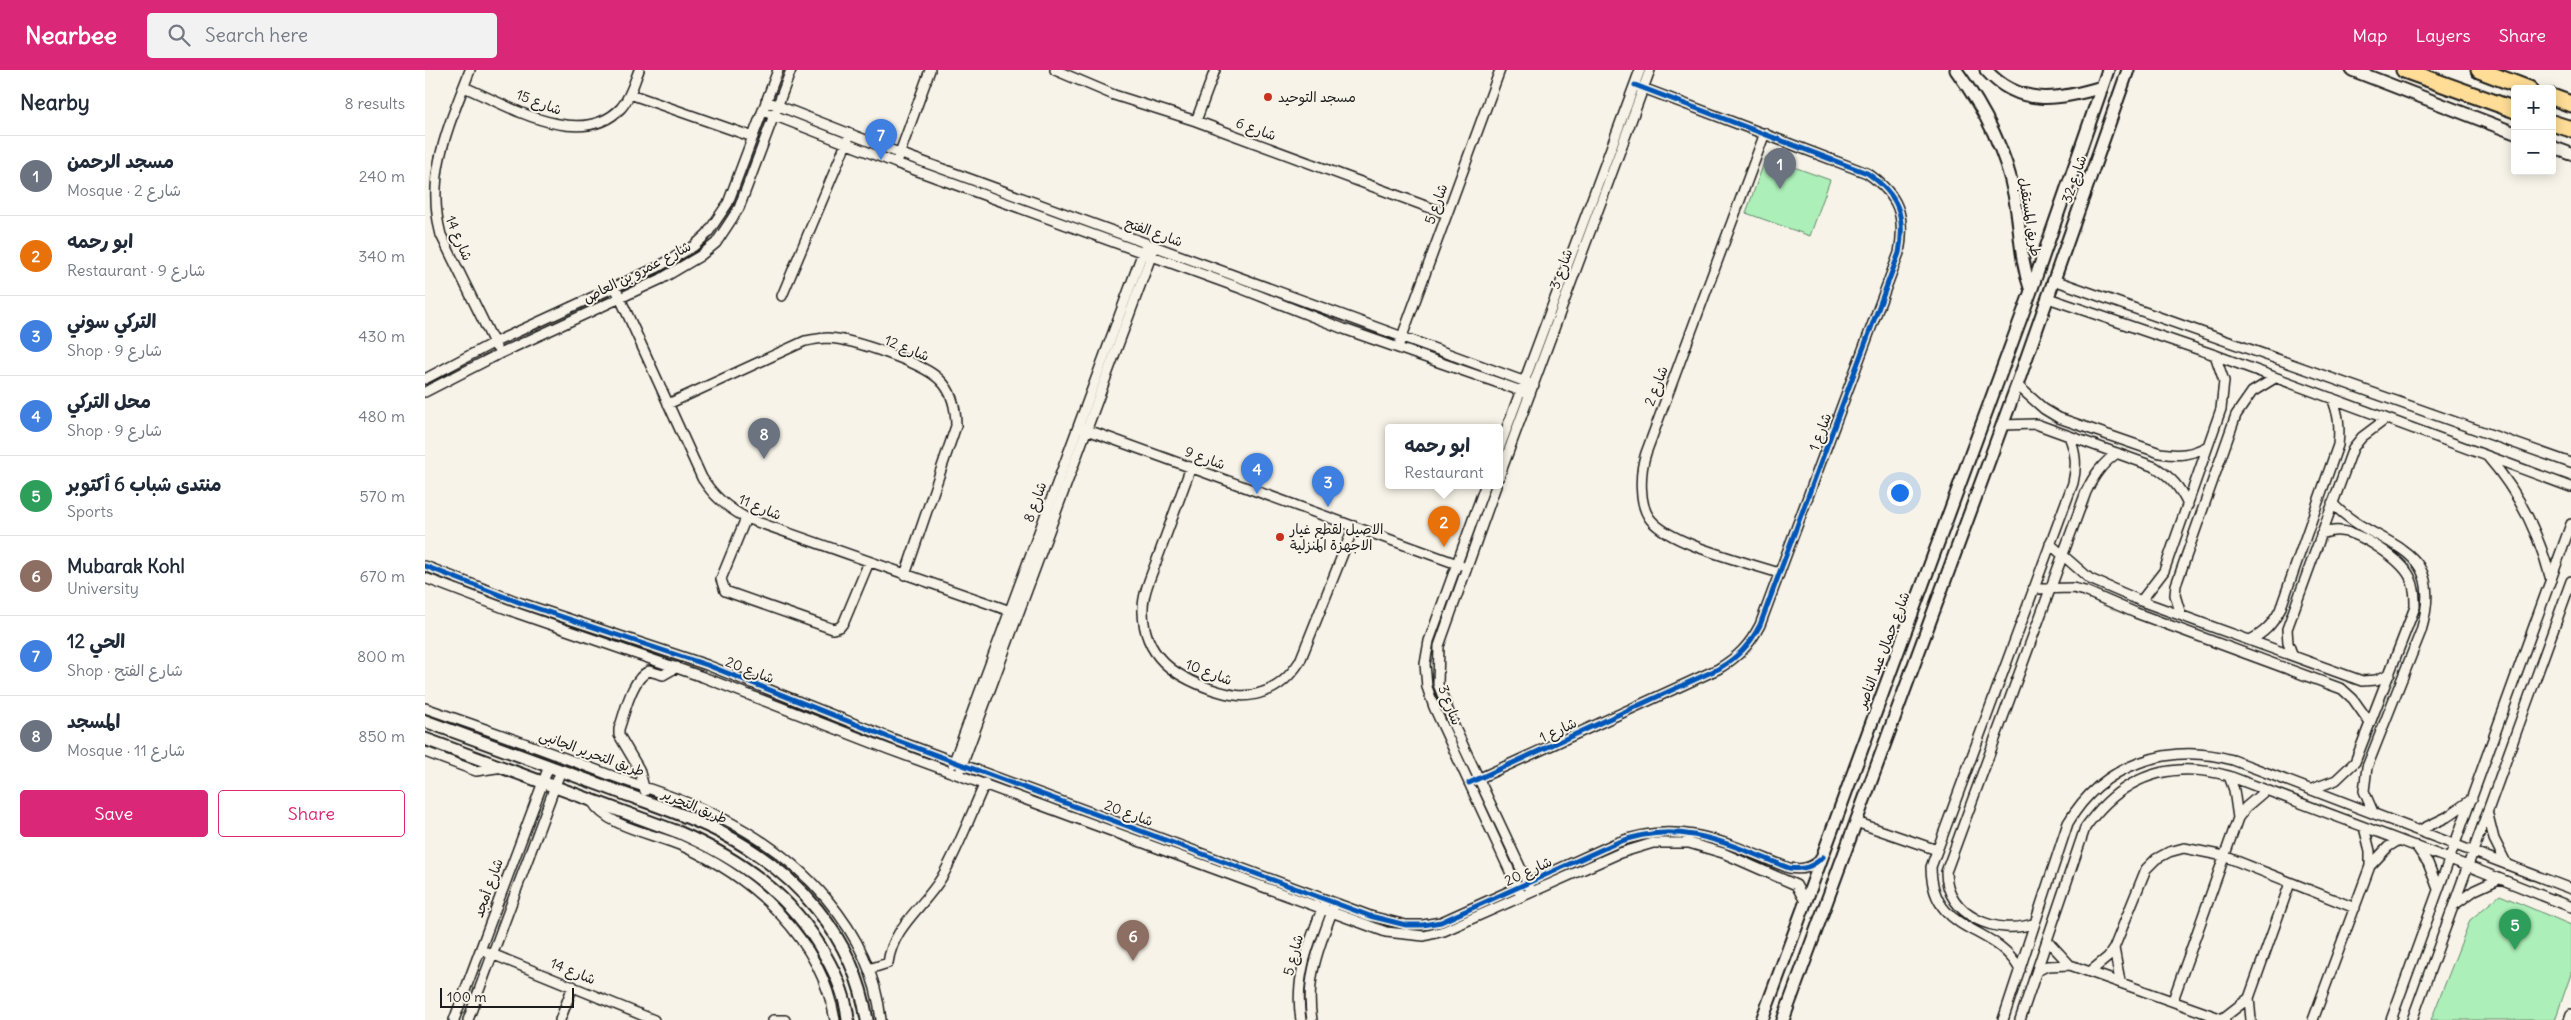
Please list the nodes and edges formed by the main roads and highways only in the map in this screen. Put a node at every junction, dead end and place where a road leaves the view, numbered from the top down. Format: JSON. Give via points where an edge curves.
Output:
{"nodes":[{"id":1,"x":1956,"y":70,"type":"edge"},
{"id":2,"x":1986,"y":70,"type":"edge"},
{"id":3,"x":2108,"y":70,"type":"edge"},
{"id":4,"x":2128,"y":70,"type":"edge"},
{"id":5,"x":2352,"y":70,"type":"edge"},
{"id":6,"x":2374,"y":70,"type":"edge"},
{"id":7,"x":2404,"y":70,"type":"edge"},
{"id":8,"x":2479,"y":70,"type":"edge"},
{"id":9,"x":2381,"y":82,"type":"junction"},
{"id":10,"x":2518,"y":85,"type":"edge"},
{"id":11,"x":2102,"y":87,"type":"junction"},
{"id":12,"x":2556,"y":98,"type":"edge"},
{"id":13,"x":2571,"y":104,"type":"edge"},
{"id":14,"x":2511,"y":109,"type":"edge"},
{"id":15,"x":2556,"y":124,"type":"edge"},
{"id":16,"x":2571,"y":130,"type":"edge"},
{"id":17,"x":2511,"y":131,"type":"edge"},
{"id":18,"x":2556,"y":148,"type":"edge"},
{"id":19,"x":2571,"y":154,"type":"edge"},
{"id":20,"x":2031,"y":291,"type":"junction"},
{"id":21,"x":1901,"y":643,"type":"junction"},
{"id":22,"x":1919,"y":648,"type":"junction"},
{"id":23,"x":1888,"y":678,"type":"junction"},
{"id":24,"x":1906,"y":685,"type":"junction"},
{"id":25,"x":425,"y":721,"type":"edge"},
{"id":26,"x":425,"y":738,"type":"edge"},
{"id":27,"x":848,"y":1020,"type":"edge"},
{"id":28,"x":867,"y":1020,"type":"edge"},
{"id":29,"x":1762,"y":1020,"type":"edge"},
{"id":30,"x":1783,"y":1020,"type":"edge"}],
"edges":[{"from":1,"to":20,"type":"main road","name":"طريق المستقبل","via":[[1991,126],[2005,160],[2014,194],[2022,263]]},
{"from":2,"to":11,"type":"main road","via":[[1995,81],[2027,96],[2060,98]]},
{"from":3,"to":11,"type":"main road","name":"شارع 32"},
{"from":4,"to":22,"type":"main road","name":"شارع 32","via":[[2017,385]]},
{"from":5,"to":9,"type":"main road"},
{"from":6,"to":9,"type":"main road"},
{"from":7,"to":14,"type":"highway"},
{"from":8,"to":10,"type":"highway"},
{"from":9,"to":17,"type":"main road"},
{"from":11,"to":20,"type":"main road","name":"شارع 32"},
{"from":12,"to":13,"type":"highway"},
{"from":15,"to":16,"type":"highway"},
{"from":18,"to":19,"type":"main road"},
{"from":20,"to":21,"type":"main road","name":"شارع جمال عبد الناصر"},
{"from":21,"to":22,"type":"main road","via":[[1907,651]]},
{"from":21,"to":23,"type":"main road","name":"شارع جمال عبد الناصر"},
{"from":22,"to":24,"type":"main road"},
{"from":23,"to":24,"type":"main road","via":[[1899,677]]},
{"from":23,"to":29,"type":"main road","name":"شارع جمال عبد الناصر"},
{"from":24,"to":30,"type":"main road"},
{"from":25,"to":28,"type":"main road","name":"طريق التحرير","via":[[721,832],[760,857],[797,886],[821,913],[857,978]]},
{"from":26,"to":27,"type":"main road","via":[[678,832],[711,847],[754,874],[784,898],[806,924],[839,983]]}]}
